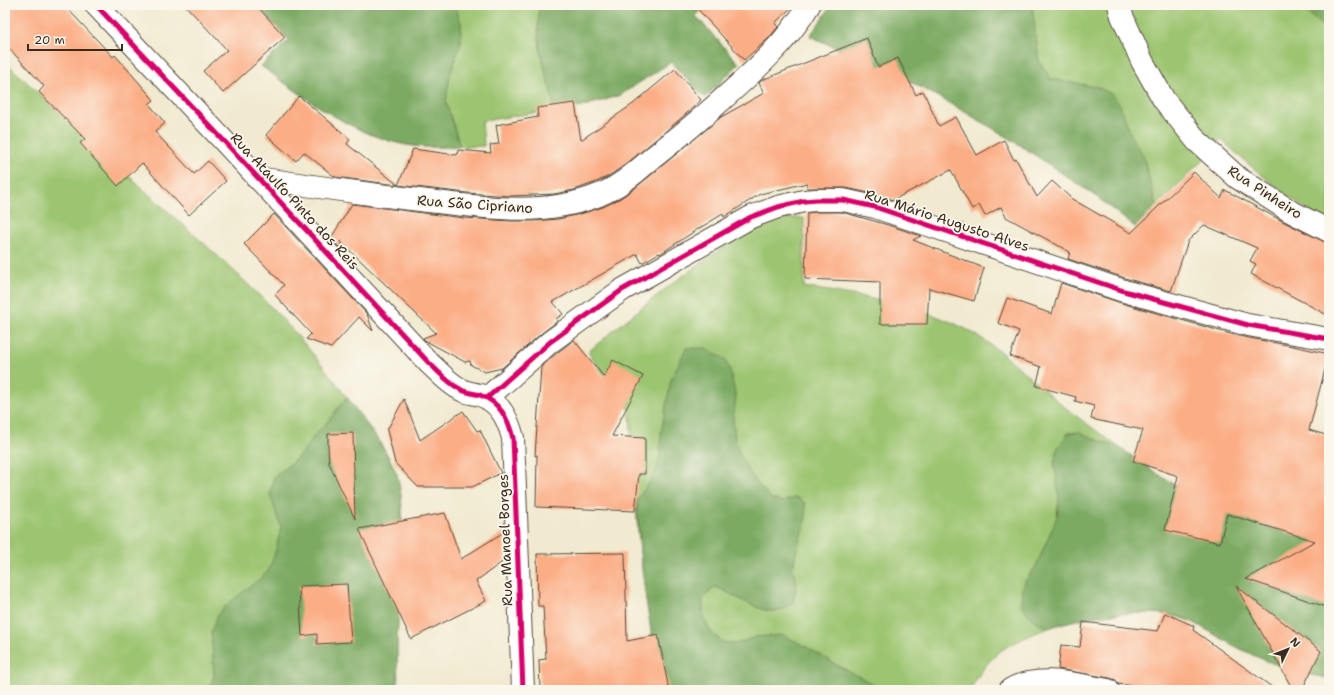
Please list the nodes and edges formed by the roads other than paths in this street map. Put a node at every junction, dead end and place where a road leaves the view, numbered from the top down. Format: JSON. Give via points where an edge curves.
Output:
{"nodes":[{"id":1,"x":96,"y":5,"type":"edge"},
{"id":2,"x":809,"y":5,"type":"edge"},
{"id":3,"x":1119,"y":5,"type":"edge"},
{"id":4,"x":257,"y":178,"type":"junction"},
{"id":5,"x":1329,"y":231,"type":"edge"},
{"id":6,"x":1329,"y":339,"type":"edge"},
{"id":7,"x":487,"y":398,"type":"junction"},
{"id":8,"x":523,"y":690,"type":"edge"},
{"id":9,"x":1010,"y":690,"type":"edge"},
{"id":10,"x":1108,"y":690,"type":"edge"}],
"edges":[{"from":1,"to":4,"type":"street","name":"Rua Ataulfo Pinto dos Reis"},
{"from":2,"to":4,"type":"street","name":"Rua São Cipriano","via":[[802,17],[752,73],[684,133],[627,179],[587,199],[556,206],[512,209],[478,207]]},
{"from":3,"to":5,"type":"street","name":"Rua Pinheiro","via":[[1142,61],[1164,100],[1197,141],[1238,178],[1290,211]]},
{"from":4,"to":7,"type":"street","name":"Rua Ataulfo Pinto dos Reis","via":[[452,385]]},
{"from":6,"to":7,"type":"street","name":"Rua Mário Augusto Alves","via":[[1248,325],[1124,291],[875,207],[843,200],[816,200],[785,205],[751,217],[622,290],[550,342]]},
{"from":7,"to":8,"type":"street","name":"Rua Manoel Borges","via":[[507,418],[513,438]]},
{"from":9,"to":10,"type":"street","via":[[1028,682],[1042,681]]}]}
